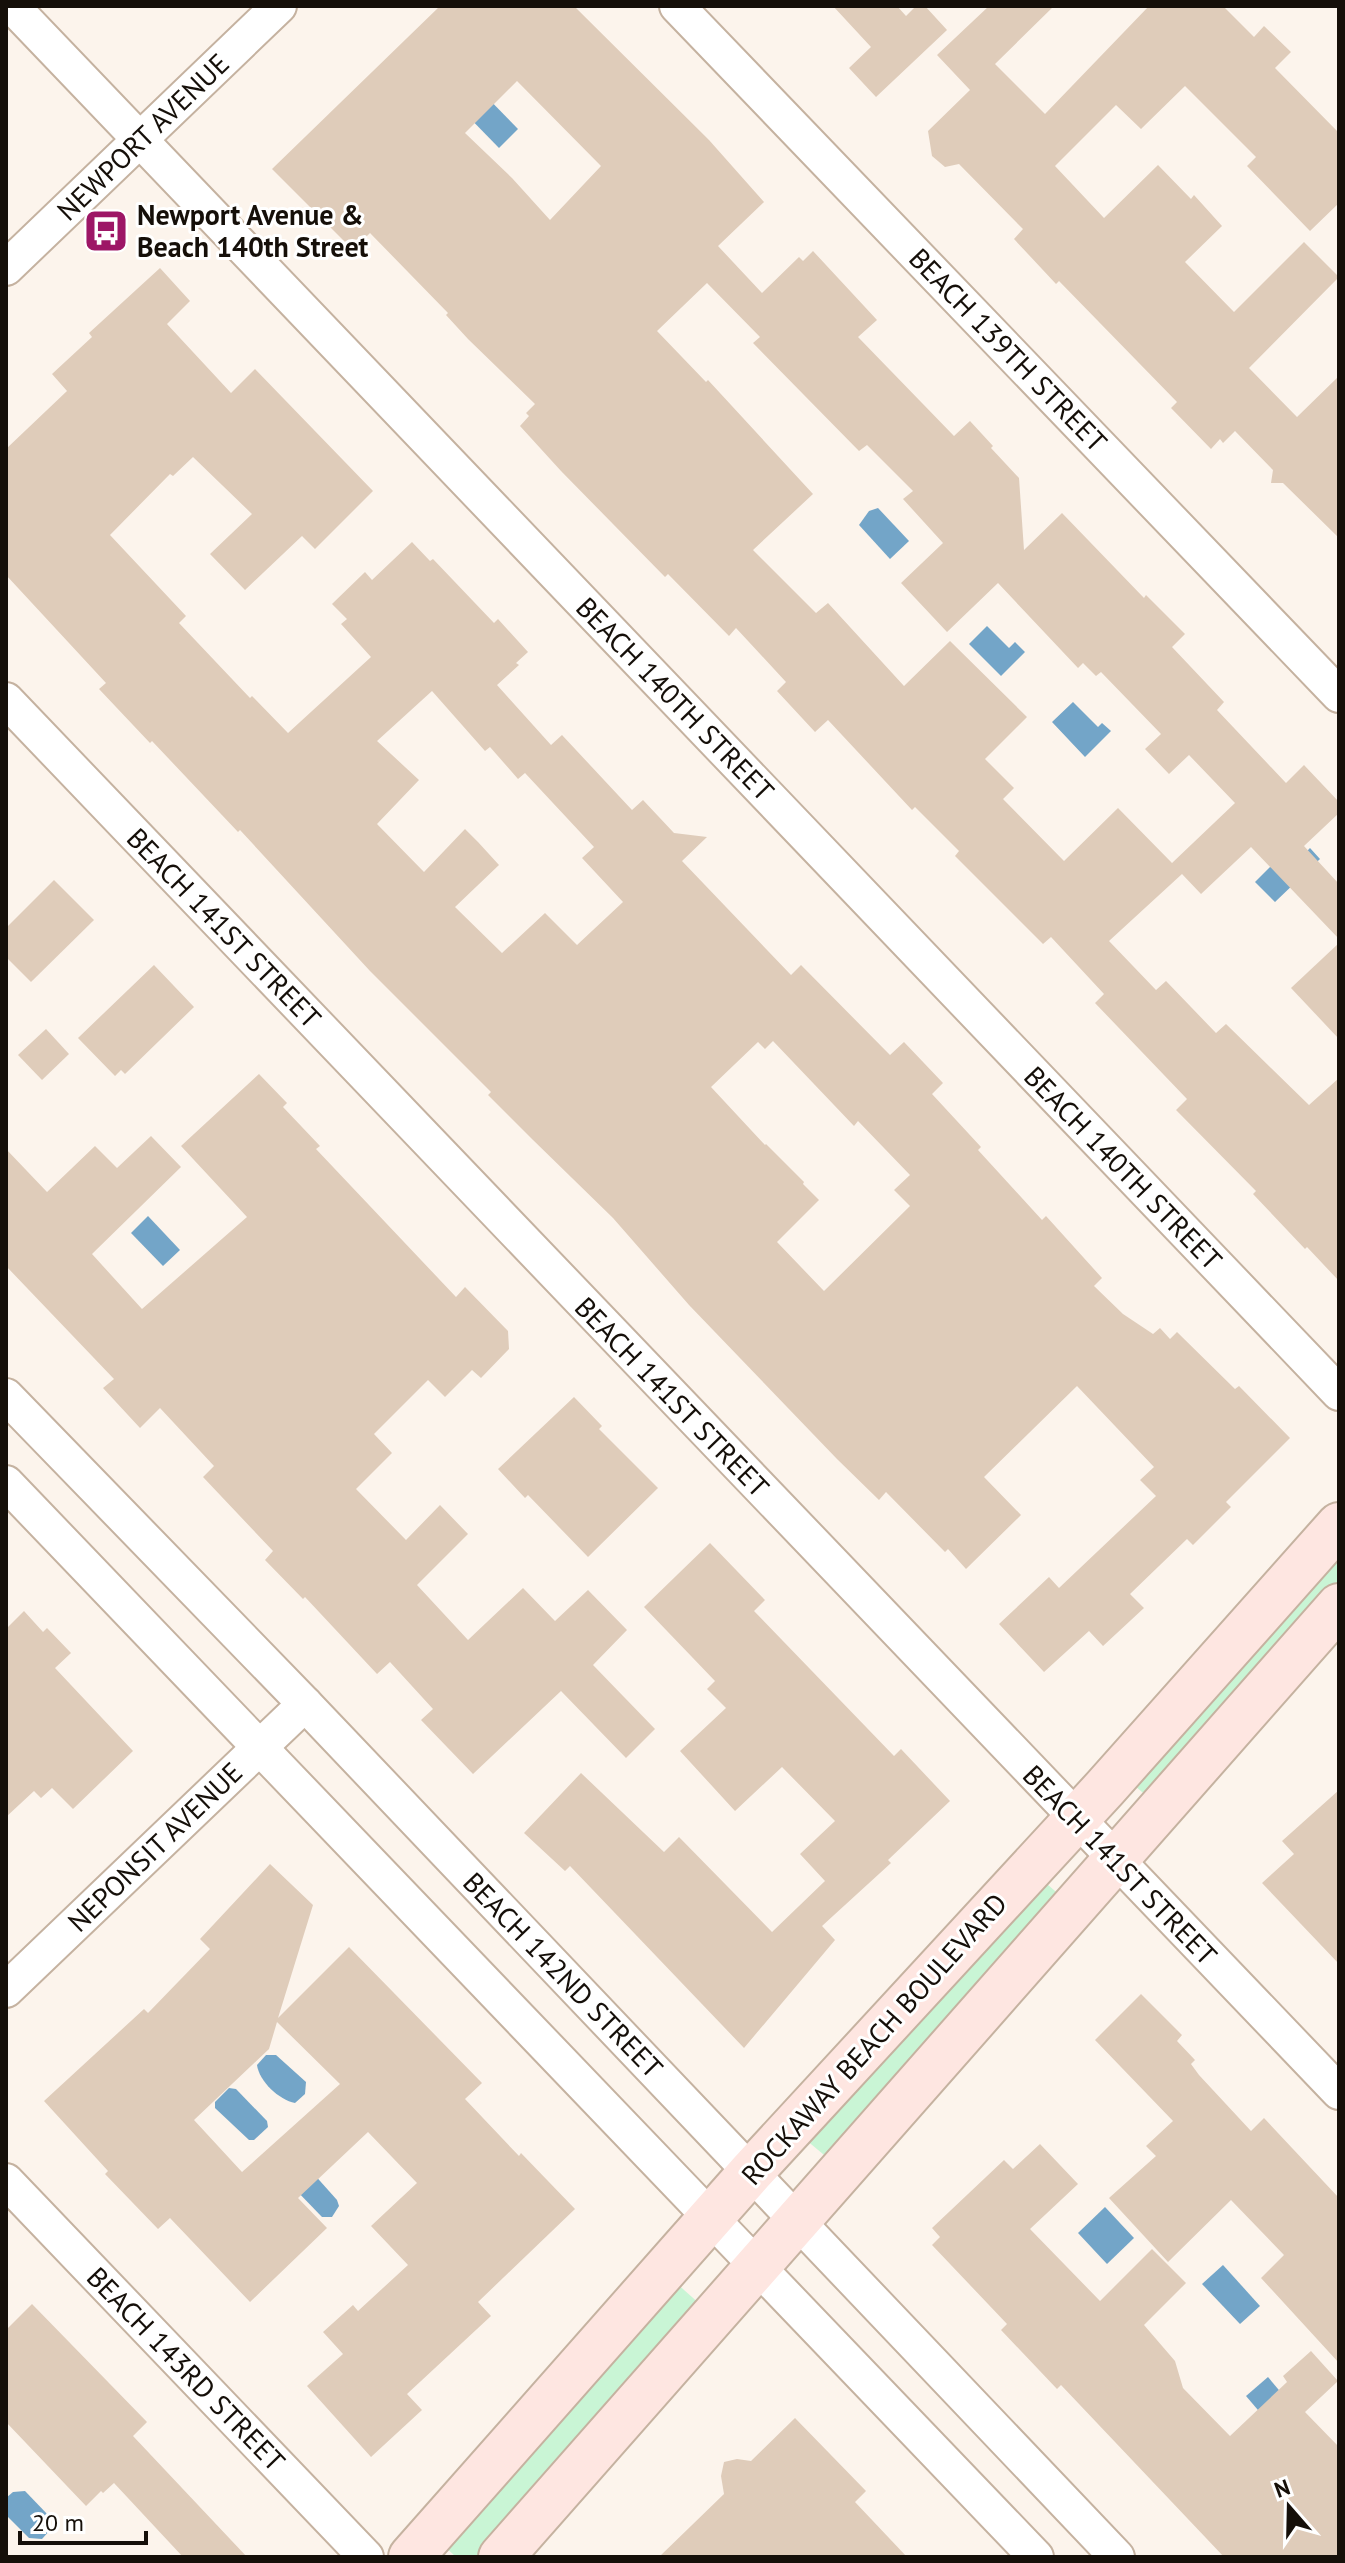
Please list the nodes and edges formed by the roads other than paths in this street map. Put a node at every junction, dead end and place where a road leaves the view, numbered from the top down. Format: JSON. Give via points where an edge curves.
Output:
{"nodes":[{"id":1,"x":12,"y":6,"type":"edge"},
{"id":2,"x":279,"y":6,"type":"edge"},
{"id":3,"x":677,"y":6,"type":"edge"},
{"id":4,"x":140,"y":140,"type":"junction"},
{"id":5,"x":6,"y":268,"type":"edge"},
{"id":6,"x":1339,"y":695,"type":"edge"},
{"id":7,"x":6,"y":700,"type":"edge"},
{"id":8,"x":1339,"y":1393,"type":"edge"},
{"id":9,"x":6,"y":1396,"type":"edge"},
{"id":10,"x":6,"y":1483,"type":"edge"},
{"id":11,"x":1339,"y":1525,"type":"edge"},
{"id":12,"x":1339,"y":1606,"type":"edge"},
{"id":13,"x":305,"y":1704,"type":"junction"},
{"id":14,"x":260,"y":1746,"type":"junction"},
{"id":15,"x":1075,"y":1819,"type":"junction"},
{"id":16,"x":1116,"y":1861,"type":"junction"},
{"id":17,"x":6,"y":1990,"type":"edge"},
{"id":18,"x":1339,"y":2092,"type":"edge"},
{"id":19,"x":751,"y":2172,"type":"junction"},
{"id":20,"x":6,"y":2181,"type":"edge"},
{"id":21,"x":711,"y":2218,"type":"junction"},
{"id":22,"x":797,"y":2221,"type":"junction"},
{"id":23,"x":757,"y":2266,"type":"junction"},
{"id":24,"x":366,"y":2557,"type":"edge"},
{"id":25,"x":411,"y":2557,"type":"edge"},
{"id":26,"x":501,"y":2557,"type":"edge"},
{"id":27,"x":1036,"y":2557,"type":"edge"},
{"id":28,"x":1117,"y":2557,"type":"edge"}],
"edges":[{"from":1,"to":4,"type":"street","name":"BEACH 140TH STREET"},
{"from":2,"to":4,"type":"street","name":"NEWPORT AVENUE"},
{"from":3,"to":6,"type":"street","name":"BEACH 139TH STREET"},
{"from":4,"to":5,"type":"street","name":"NEWPORT AVENUE"},
{"from":4,"to":8,"type":"street","name":"BEACH 140TH STREET"},
{"from":7,"to":15,"type":"street","name":"BEACH 141ST STREET"},
{"from":9,"to":13,"type":"street","name":"BEACH 142ND STREET"},
{"from":10,"to":14,"type":"street"},
{"from":11,"to":15,"type":"street","name":"ROCKAWAY BEACH BOULEVARD"},
{"from":12,"to":16,"type":"street"},
{"from":13,"to":14,"type":"street","name":"NEPONSIT AVENUE"},
{"from":13,"to":19,"type":"street","name":"BEACH 142ND STREET"},
{"from":14,"to":17,"type":"street","name":"NEPONSIT AVENUE"},
{"from":14,"to":21,"type":"street"},
{"from":15,"to":16,"type":"street","name":"BEACH 141ST STREET"},
{"from":15,"to":19,"type":"street","name":"ROCKAWAY BEACH BOULEVARD"},
{"from":16,"to":18,"type":"street","name":"BEACH 141ST STREET"},
{"from":16,"to":22,"type":"street"},
{"from":19,"to":21,"type":"street","name":"ROCKAWAY BEACH BOULEVARD"},
{"from":19,"to":22,"type":"street","name":"BEACH 142ND STREET"},
{"from":20,"to":24,"type":"street","name":"BEACH 143RD STREET"},
{"from":21,"to":23,"type":"street"},
{"from":21,"to":25,"type":"street","name":"ROCKAWAY BEACH BOULEVARD"},
{"from":22,"to":23,"type":"street"},
{"from":22,"to":28,"type":"street","name":"BEACH 142ND STREET"},
{"from":23,"to":26,"type":"street"},
{"from":23,"to":27,"type":"street"}]}
